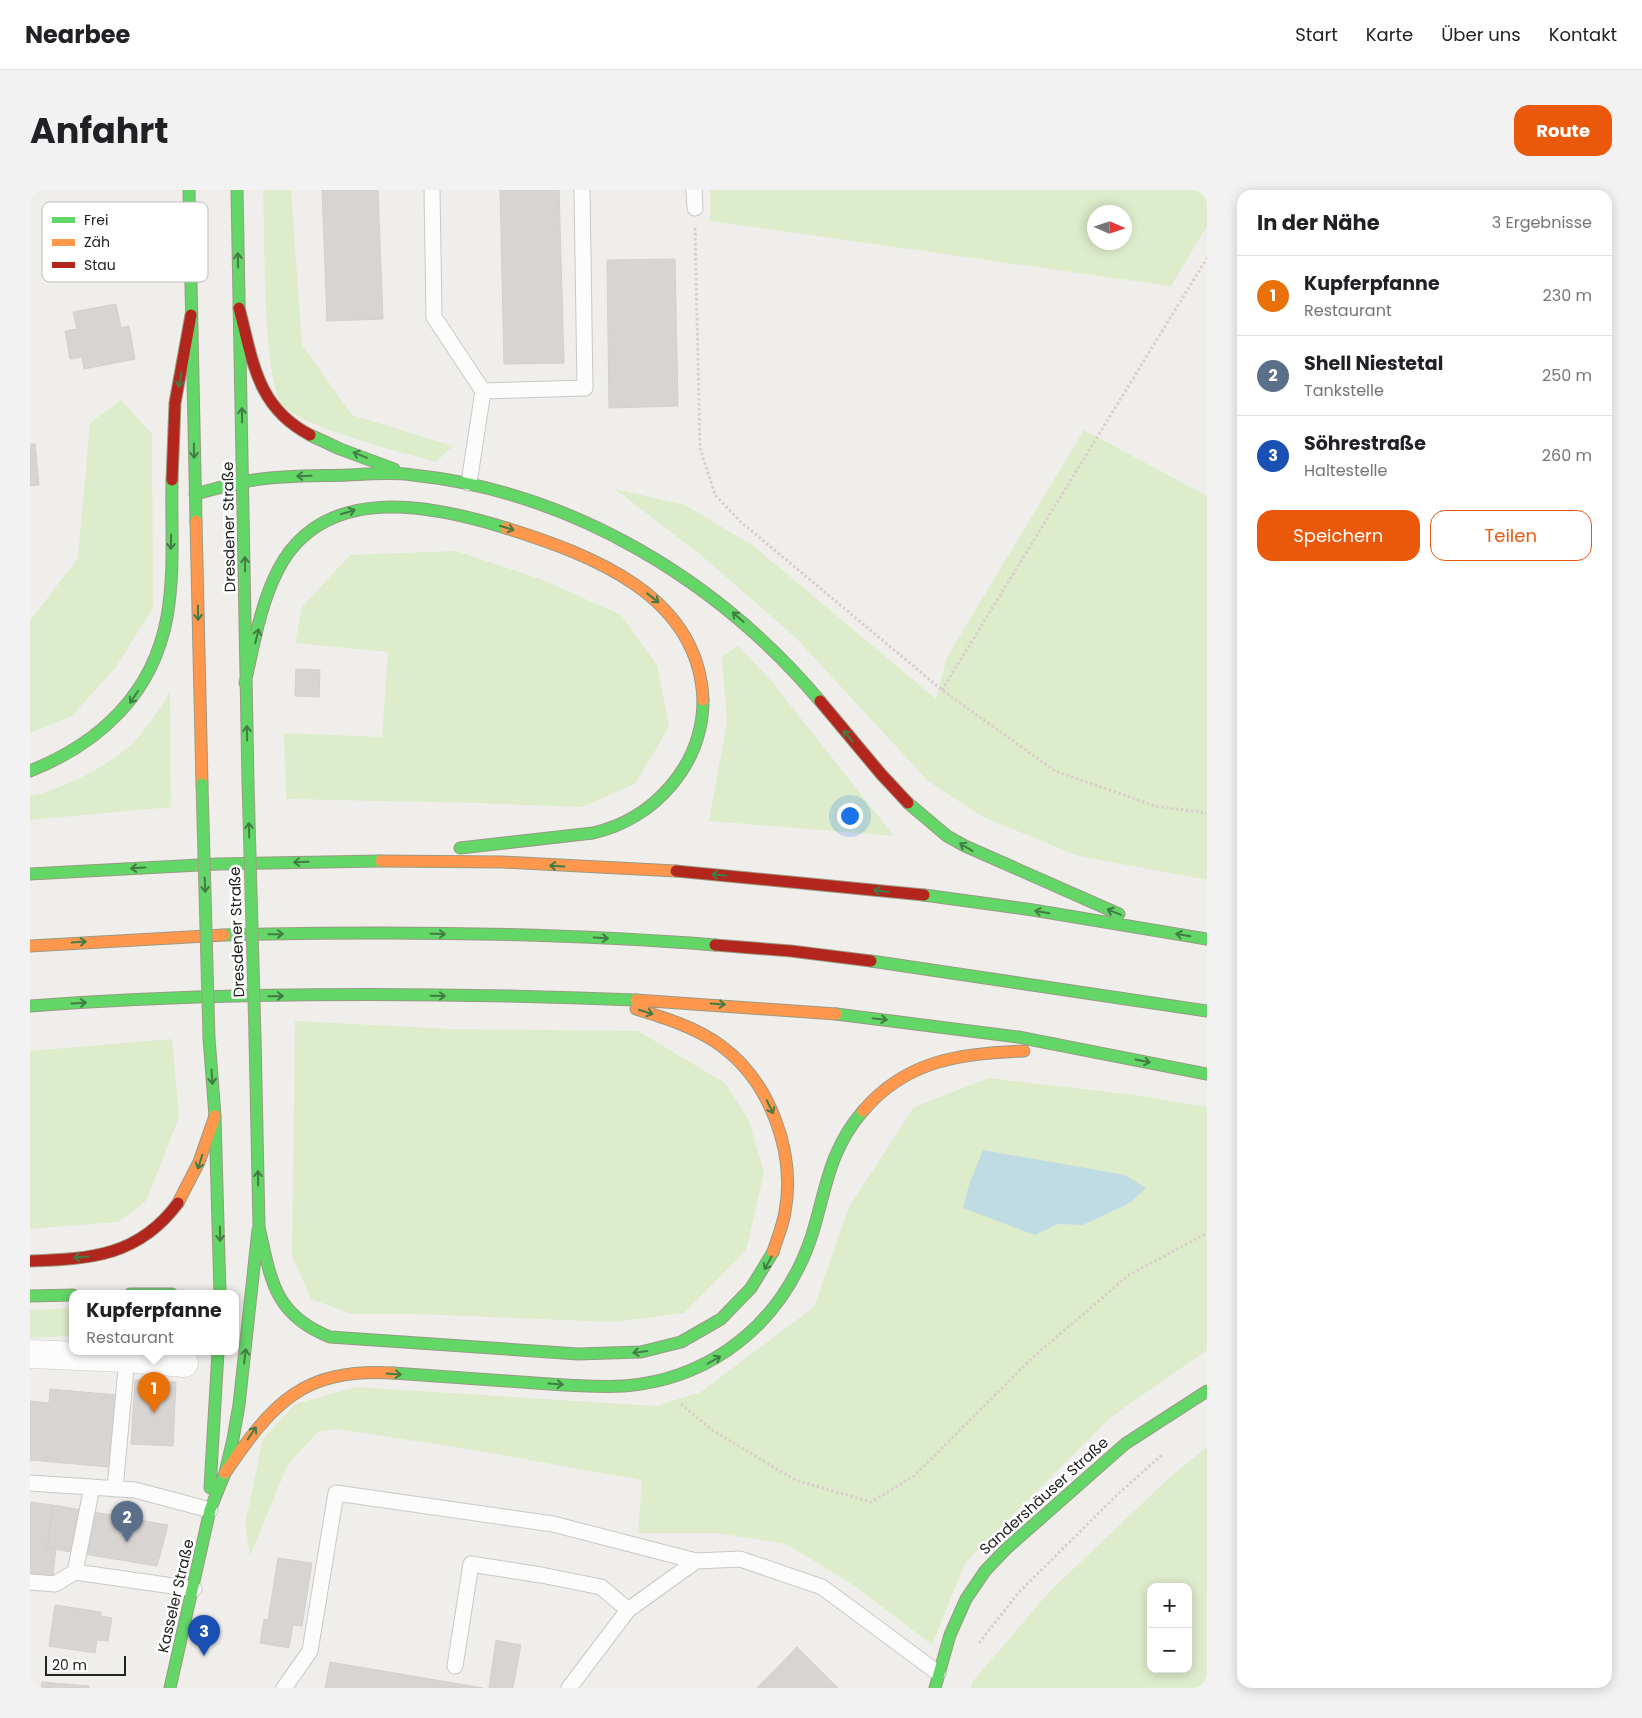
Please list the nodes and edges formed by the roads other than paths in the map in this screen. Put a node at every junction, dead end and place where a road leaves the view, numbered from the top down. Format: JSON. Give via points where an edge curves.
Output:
{"nodes":[{"id":1,"x":237,"y":190,"type":"edge"},
{"id":2,"x":432,"y":190,"type":"edge"},
{"id":3,"x":582,"y":190,"type":"edge"},
{"id":4,"x":694,"y":190,"type":"edge"},
{"id":5,"x":694,"y":208,"type":"road end"},
{"id":6,"x":190,"y":282,"type":"edge"},
{"id":7,"x":239,"y":308,"type":"junction"},
{"id":8,"x":190,"y":314,"type":"junction"},
{"id":9,"x":483,"y":390,"type":"junction"},
{"id":10,"x":405,"y":474,"type":"junction"},
{"id":11,"x":243,"y":482,"type":"junction"},
{"id":12,"x":469,"y":484,"type":"junction"},
{"id":13,"x":195,"y":494,"type":"junction"},
{"id":14,"x":246,"y":683,"type":"junction"},
{"id":15,"x":30,"y":771,"type":"edge"},
{"id":16,"x":349,"y":860,"type":"junction"},
{"id":17,"x":30,"y":874,"type":"edge"},
{"id":18,"x":1159,"y":931,"type":"junction"},
{"id":19,"x":1207,"y":939,"type":"edge"},
{"id":20,"x":30,"y":946,"type":"edge"},
{"id":21,"x":599,"y":997,"type":"junction"},
{"id":22,"x":30,"y":1006,"type":"edge"},
{"id":23,"x":1207,"y":1011,"type":"edge"},
{"id":24,"x":1095,"y":1051,"type":"junction"},
{"id":25,"x":1207,"y":1074,"type":"edge"},
{"id":26,"x":215,"y":1116,"type":"junction"},
{"id":27,"x":259,"y":1227,"type":"junction"},
{"id":28,"x":30,"y":1261,"type":"edge"},
{"id":29,"x":220,"y":1290,"type":"edge"},
{"id":30,"x":69,"y":1295,"type":"edge"},
{"id":31,"x":30,"y":1296,"type":"edge"},
{"id":32,"x":30,"y":1354,"type":"edge"},
{"id":33,"x":218,"y":1355,"type":"edge"},
{"id":34,"x":127,"y":1358,"type":"junction"},
{"id":35,"x":184,"y":1363,"type":"dead end"},
{"id":36,"x":1207,"y":1391,"type":"edge"},
{"id":37,"x":225,"y":1473,"type":"junction"},
{"id":38,"x":30,"y":1483,"type":"edge"},
{"id":39,"x":92,"y":1487,"type":"junction"},
{"id":40,"x":115,"y":1489,"type":"junction"},
{"id":41,"x":210,"y":1510,"type":"junction"},
{"id":42,"x":696,"y":1561,"type":"junction"},
{"id":43,"x":75,"y":1572,"type":"junction"},
{"id":44,"x":30,"y":1582,"type":"edge"},
{"id":45,"x":194,"y":1589,"type":"junction"},
{"id":46,"x":628,"y":1610,"type":"junction"},
{"id":47,"x":455,"y":1666,"type":"dead end"},
{"id":48,"x":936,"y":1681,"type":"edge"},
{"id":49,"x":170,"y":1688,"type":"edge"},
{"id":50,"x":284,"y":1688,"type":"edge"},
{"id":51,"x":570,"y":1688,"type":"edge"}],
"edges":[{"from":7,"to":1,"type":"main road","name":"Dresdener Straße","one_way":true},
{"from":2,"to":9,"type":"lane","via":[[434,316]]},
{"from":3,"to":9,"type":"lane","via":[[585,388]]},
{"from":4,"to":5,"type":"lane"},
{"from":6,"to":8,"type":"main road","name":"Dresdener Straße"},
{"from":10,"to":7,"type":"main road","one_way":true,"via":[[309,435],[286,422],[263,391]]},
{"from":11,"to":7,"type":"main road","name":"Dresdener Straße","one_way":true},
{"from":8,"to":13,"type":"main road","name":"Dresdener Straße","one_way":true},
{"from":8,"to":15,"type":"main road","one_way":true,"via":[[174,414],[170,594],[162,640],[144,683],[114,722],[72,754]]},
{"from":9,"to":12,"type":"lane"},
{"from":10,"to":11,"type":"main road","one_way":true,"via":[[298,476]]},
{"from":10,"to":12,"type":"main road"},
{"from":11,"to":13,"type":"main road"},
{"from":14,"to":11,"type":"main road","name":"Dresdener Straße","one_way":true},
{"from":18,"to":12,"type":"main road","one_way":true,"via":[[970,850],[947,835],[890,787],[785,662],[750,627],[696,584],[647,553],[564,513],[517,496]]},
{"from":13,"to":26,"type":"main road","name":"Dresdener Straße","one_way":true,"bridge":true,"via":[[209,1038]]},
{"from":14,"to":16,"type":"main road","one_way":true,"via":[[270,586],[288,553],[315,527],[333,517],[374,507],[467,518],[504,527],[577,554],[645,591],[676,619],[688,637],[703,683],[703,718],[698,740],[690,761],[677,780],[644,810],[618,826],[590,834]]},
{"from":27,"to":14,"type":"main road","name":"Dresdener Straße","one_way":true,"bridge":true},
{"from":16,"to":17,"type":"main road","one_way":true},
{"from":18,"to":16,"type":"main road","one_way":true,"via":[[1006,906],[781,880],[636,869]]},
{"from":19,"to":18,"type":"main road","one_way":true},
{"from":20,"to":23,"type":"main road","one_way":true,"via":[[174,935],[381,932],[599,938],[779,950],[1000,978]]},
{"from":22,"to":21,"type":"main road","one_way":true,"via":[[176,998],[377,995]]},
{"from":21,"to":24,"type":"main road","one_way":true,"via":[[774,1008],[883,1019]]},
{"from":21,"to":27,"type":"main road","one_way":true,"via":[[687,1026],[710,1038],[748,1072],[764,1093],[775,1116],[788,1166],[785,1218],[768,1264],[755,1285],[722,1319],[680,1342],[634,1354],[330,1337],[304,1327],[285,1309],[278,1297]]},
{"from":24,"to":25,"type":"main road","one_way":true},
{"from":37,"to":24,"type":"main road","one_way":true,"via":[[260,1421],[286,1396],[323,1378],[345,1373],[378,1373],[608,1388],[656,1382],[710,1362],[734,1347],[774,1310],[800,1266],[809,1243],[832,1160],[857,1117],[893,1084],[922,1067],[962,1055]]},
{"from":26,"to":28,"type":"main road","one_way":true,"via":[[188,1190],[177,1206],[150,1232],[116,1251],[98,1256]]},
{"from":26,"to":29,"type":"main road","name":"Dresdener Straße","one_way":true},
{"from":37,"to":27,"type":"main road","name":"Dresdener Straße","one_way":true,"via":[[239,1405]]},
{"from":30,"to":31,"type":"main road"},
{"from":32,"to":34,"type":"street"},
{"from":33,"to":41,"type":"main road","via":[[210,1456]]},
{"from":34,"to":35,"type":"street"},
{"from":34,"to":40,"type":"lane"},
{"from":36,"to":48,"type":"main road","name":"Sandershäuser Straße","via":[[1124,1444],[985,1571],[966,1599],[950,1635]]},
{"from":37,"to":41,"type":"main road","name":"Dresdener Straße"},
{"from":38,"to":39,"type":"lane"},
{"from":39,"to":40,"type":"lane"},
{"from":39,"to":43,"type":"lane"},
{"from":40,"to":41,"type":"lane","via":[[135,1490]]},
{"from":41,"to":45,"type":"main road","name":"Kasseler Straße"},
{"from":42,"to":46,"type":"lane"},
{"from":42,"to":48,"type":"lane","via":[[740,1559],[822,1588]]},
{"from":42,"to":50,"type":"lane","via":[[553,1524],[336,1493],[310,1651]]},
{"from":43,"to":44,"type":"lane","via":[[55,1584]]},
{"from":43,"to":45,"type":"lane"},
{"from":45,"to":49,"type":"main road","name":"Kasseler Straße"},
{"from":46,"to":47,"type":"lane","via":[[601,1588],[471,1564]]},
{"from":46,"to":51,"type":"lane"}]}
